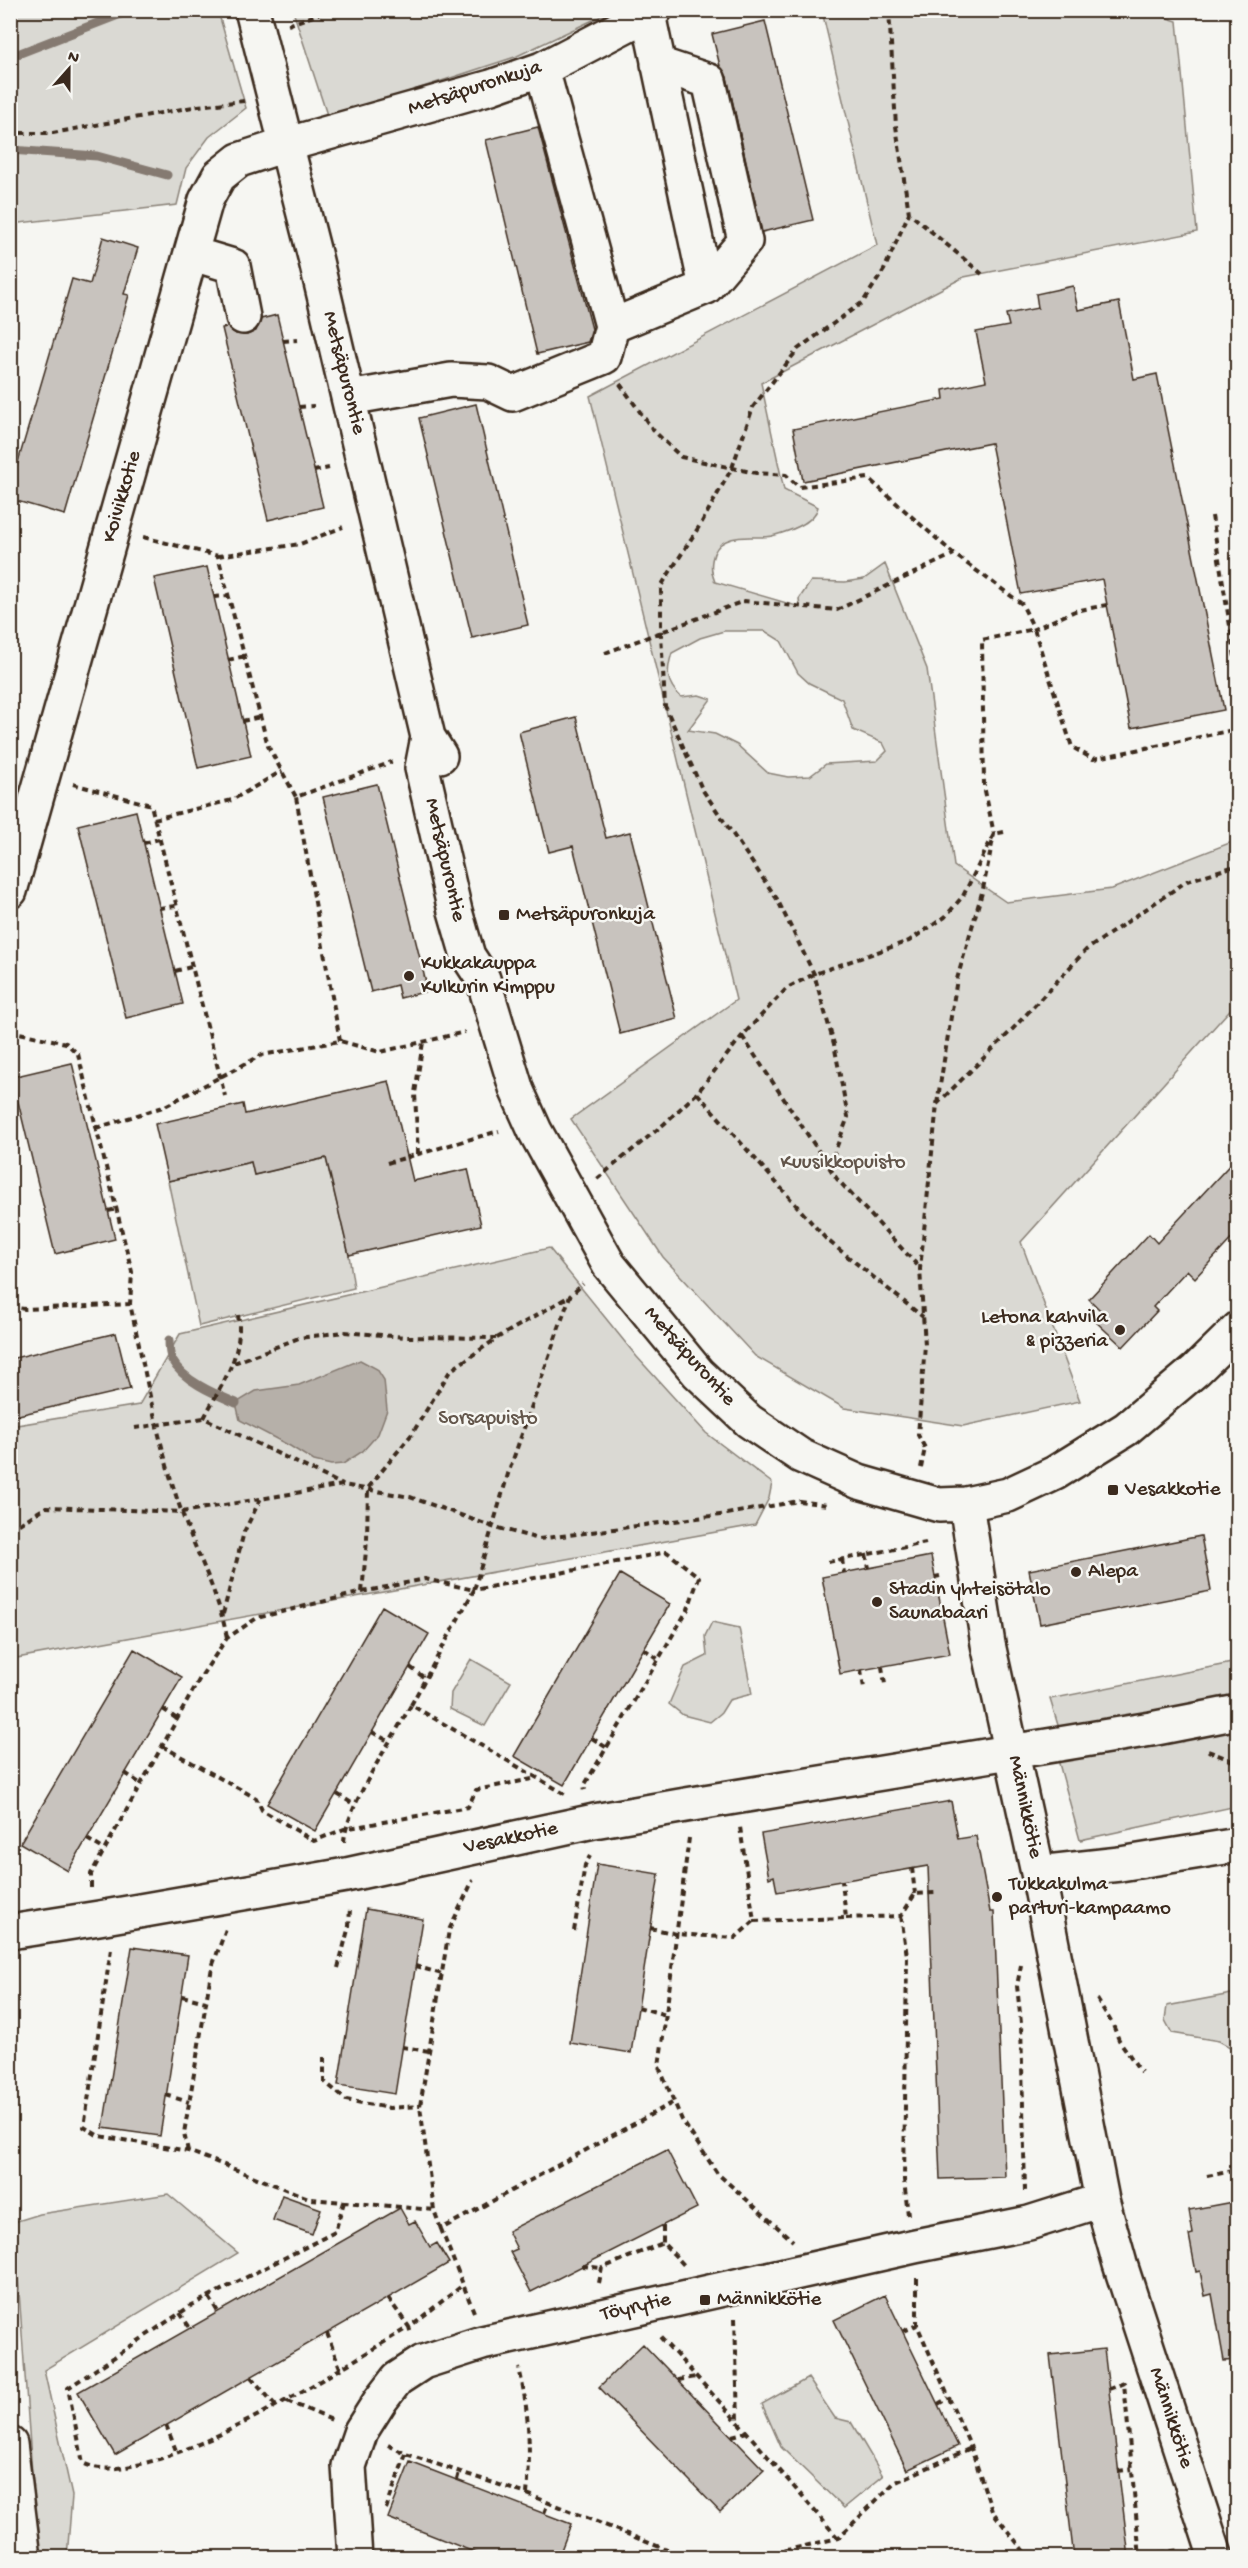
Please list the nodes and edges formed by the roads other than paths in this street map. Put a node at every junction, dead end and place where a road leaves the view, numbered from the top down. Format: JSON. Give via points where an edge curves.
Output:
{"nodes":[{"id":1,"x":252,"y":10,"type":"edge"},
{"id":2,"x":651,"y":12,"type":"edge"},
{"id":3,"x":658,"y":64,"type":"junction"},
{"id":4,"x":542,"y":69,"type":"junction"},
{"id":5,"x":285,"y":145,"type":"junction"},
{"id":6,"x":193,"y":254,"type":"junction"},
{"id":7,"x":706,"y":287,"type":"junction"},
{"id":8,"x":243,"y":317,"type":"dead end"},
{"id":9,"x":612,"y":326,"type":"junction"},
{"id":10,"x":349,"y":398,"type":"junction"},
{"id":11,"x":10,"y":891,"type":"edge"},
{"id":12,"x":1238,"y":1329,"type":"edge"},
{"id":13,"x":966,"y":1504,"type":"junction"},
{"id":14,"x":1238,"y":1712,"type":"edge"},
{"id":15,"x":1012,"y":1751,"type":"junction"},
{"id":16,"x":1238,"y":1845,"type":"edge"},
{"id":17,"x":1038,"y":1873,"type":"junction"},
{"id":18,"x":10,"y":1932,"type":"edge"},
{"id":19,"x":1102,"y":2200,"type":"junction"},
{"id":20,"x":10,"y":2444,"type":"edge"},
{"id":21,"x":24,"y":2558,"type":"edge"},
{"id":22,"x":355,"y":2558,"type":"edge"},
{"id":23,"x":1216,"y":2558,"type":"edge"}],
"edges":[{"from":1,"to":5,"type":"street","name":"Metsäpurontie"},
{"from":2,"to":3,"type":"street"},
{"from":2,"to":4,"type":"street","name":"Metsäpuronkuja"},
{"from":3,"to":7,"type":"street"},
{"from":3,"to":7,"type":"street","via":[[709,81],[745,241]]},
{"from":4,"to":5,"type":"street","name":"Metsäpuronkuja"},
{"from":4,"to":9,"type":"street"},
{"from":5,"to":6,"type":"street","name":"Koivikkotie","via":[[239,160],[219,176],[206,200]]},
{"from":5,"to":10,"type":"street","name":"Metsäpurontie"},
{"from":6,"to":8,"type":"street","via":[[233,266]]},
{"from":6,"to":11,"type":"street","name":"Koivikkotie"},
{"from":7,"to":9,"type":"street"},
{"from":9,"to":10,"type":"street","via":[[604,357],[513,394],[488,382],[451,380]]},
{"from":10,"to":13,"type":"street","name":"Metsäpurontie","via":[[428,736],[445,763],[487,950],[483,979],[518,1091],[589,1280],[749,1421],[801,1456],[859,1482],[915,1499],[939,1505]]},
{"from":12,"to":13,"type":"street","name":"Metsäpurontie","via":[[1126,1429],[1055,1473],[1008,1495]]},
{"from":13,"to":15,"type":"street","name":"Männikkötie","via":[[988,1644]]},
{"from":14,"to":15,"type":"street","name":"Vesakkotie"},
{"from":15,"to":17,"type":"street","name":"Männikkötie"},
{"from":15,"to":18,"type":"street","name":"Vesakkotie","via":[[594,1821],[346,1875]]},
{"from":16,"to":17,"type":"street"},
{"from":17,"to":19,"type":"street","name":"Männikkötie"},
{"from":19,"to":22,"type":"street","name":"Töyrytie","via":[[1029,2223],[643,2306],[482,2343],[423,2362],[397,2379],[361,2431],[349,2466]]},
{"from":19,"to":23,"type":"street","name":"Männikkötie"},
{"from":20,"to":21,"type":"street"}]}
